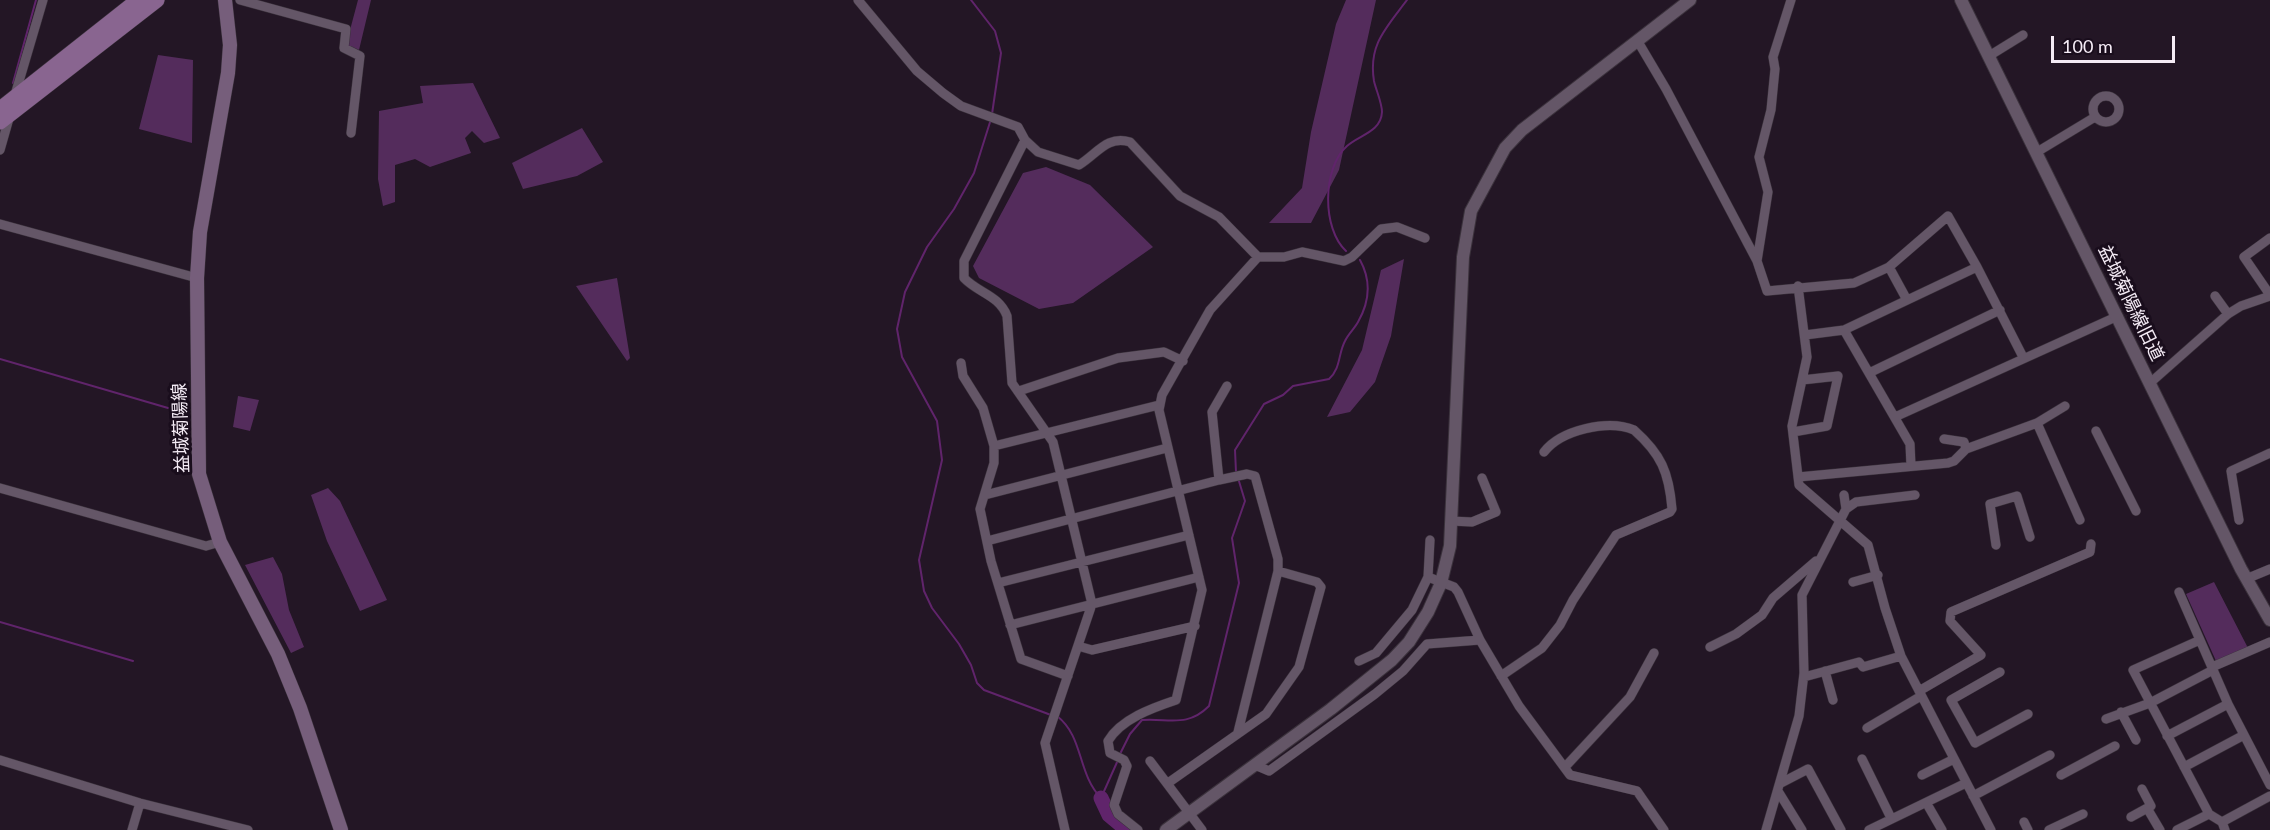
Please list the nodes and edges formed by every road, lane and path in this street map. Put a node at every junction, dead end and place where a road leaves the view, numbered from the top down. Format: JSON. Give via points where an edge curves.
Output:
{"nodes":[{"id":1,"x":43,"y":0,"type":"edge"},
{"id":2,"x":138,"y":0,"type":"edge"},
{"id":3,"x":157,"y":0,"type":"edge"},
{"id":4,"x":225,"y":0,"type":"edge"},
{"id":5,"x":240,"y":0,"type":"edge"},
{"id":6,"x":858,"y":0,"type":"edge"},
{"id":7,"x":1690,"y":0,"type":"edge"},
{"id":8,"x":1791,"y":0,"type":"edge"},
{"id":9,"x":1961,"y":0,"type":"edge"},
{"id":10,"x":2023,"y":35,"type":"dead end"},
{"id":11,"x":1637,"y":40,"type":"junction"},
{"id":12,"x":1989,"y":56,"type":"junction"},
{"id":13,"x":14,"y":98,"type":"junction"},
{"id":14,"x":3,"y":115,"type":"edge"},
{"id":15,"x":2095,"y":117,"type":"dead end"},
{"id":16,"x":351,"y":133,"type":"dead end"},
{"id":17,"x":1025,"y":140,"type":"junction"},
{"id":18,"x":0,"y":150,"type":"edge"},
{"id":19,"x":2037,"y":152,"type":"junction"},
{"id":20,"x":0,"y":224,"type":"edge"},
{"id":21,"x":1425,"y":238,"type":"dead end"},
{"id":22,"x":2270,"y":238,"type":"edge"},
{"id":23,"x":1258,"y":257,"type":"junction"},
{"id":24,"x":1757,"y":261,"type":"junction"},
{"id":25,"x":1889,"y":267,"type":"junction"},
{"id":26,"x":1977,"y":267,"type":"junction"},
{"id":27,"x":197,"y":278,"type":"junction"},
{"id":28,"x":1798,"y":286,"type":"junction"},
{"id":29,"x":2215,"y":296,"type":"dead end"},
{"id":30,"x":2270,"y":296,"type":"edge"},
{"id":31,"x":1907,"y":300,"type":"junction"},
{"id":32,"x":2000,"y":310,"type":"junction"},
{"id":33,"x":2229,"y":314,"type":"junction"},
{"id":34,"x":2118,"y":316,"type":"junction"},
{"id":35,"x":1844,"y":330,"type":"junction"},
{"id":36,"x":1805,"y":335,"type":"junction"},
{"id":37,"x":2023,"y":357,"type":"junction"},
{"id":38,"x":1183,"y":362,"type":"junction"},
{"id":39,"x":961,"y":363,"type":"dead end"},
{"id":40,"x":1869,"y":373,"type":"junction"},
{"id":41,"x":1802,"y":380,"type":"junction"},
{"id":42,"x":2150,"y":383,"type":"junction"},
{"id":43,"x":1227,"y":386,"type":"dead end"},
{"id":44,"x":1019,"y":391,"type":"junction"},
{"id":45,"x":1160,"y":405,"type":"junction"},
{"id":46,"x":2066,"y":406,"type":"dead end"},
{"id":47,"x":1895,"y":417,"type":"junction"},
{"id":48,"x":2037,"y":423,"type":"junction"},
{"id":49,"x":2096,"y":431,"type":"dead end"},
{"id":50,"x":1793,"y":432,"type":"junction"},
{"id":51,"x":1049,"y":433,"type":"junction"},
{"id":52,"x":1944,"y":440,"type":"dead end"},
{"id":53,"x":994,"y":446,"type":"junction"},
{"id":54,"x":1167,"y":448,"type":"junction"},
{"id":55,"x":1966,"y":449,"type":"junction"},
{"id":56,"x":1544,"y":452,"type":"dead end"},
{"id":57,"x":2270,"y":453,"type":"edge"},
{"id":58,"x":1911,"y":466,"type":"junction"},
{"id":59,"x":1061,"y":475,"type":"junction"},
{"id":60,"x":1798,"y":477,"type":"junction"},
{"id":61,"x":1482,"y":478,"type":"dead end"},
{"id":62,"x":1222,"y":480,"type":"junction"},
{"id":63,"x":0,"y":488,"type":"edge"},
{"id":64,"x":1178,"y":491,"type":"junction"},
{"id":65,"x":985,"y":495,"type":"junction"},
{"id":66,"x":1844,"y":495,"type":"dead end"},
{"id":67,"x":1915,"y":495,"type":"dead end"},
{"id":68,"x":1846,"y":509,"type":"junction"},
{"id":69,"x":2136,"y":511,"type":"dead end"},
{"id":70,"x":1072,"y":520,"type":"junction"},
{"id":71,"x":1841,"y":520,"type":"junction"},
{"id":72,"x":2080,"y":520,"type":"dead end"},
{"id":73,"x":2239,"y":520,"type":"dead end"},
{"id":74,"x":1451,"y":521,"type":"junction"},
{"id":75,"x":1189,"y":535,"type":"junction"},
{"id":76,"x":2030,"y":537,"type":"dead end"},
{"id":77,"x":1430,"y":540,"type":"dead end"},
{"id":78,"x":987,"y":541,"type":"junction"},
{"id":79,"x":220,"y":542,"type":"junction"},
{"id":80,"x":2091,"y":544,"type":"dead end"},
{"id":81,"x":1996,"y":545,"type":"dead end"},
{"id":82,"x":1820,"y":558,"type":"junction"},
{"id":83,"x":1082,"y":562,"type":"junction"},
{"id":84,"x":2270,"y":569,"type":"edge"},
{"id":85,"x":1278,"y":571,"type":"junction"},
{"id":86,"x":1878,"y":575,"type":"junction"},
{"id":87,"x":1199,"y":577,"type":"junction"},
{"id":88,"x":1428,"y":577,"type":"junction"},
{"id":89,"x":2247,"y":579,"type":"junction"},
{"id":90,"x":1853,"y":582,"type":"dead end"},
{"id":91,"x":998,"y":583,"type":"junction"},
{"id":92,"x":1441,"y":583,"type":"junction"},
{"id":93,"x":2180,"y":592,"type":"dead end"},
{"id":94,"x":1092,"y":604,"type":"junction"},
{"id":95,"x":2270,"y":620,"type":"edge"},
{"id":96,"x":1010,"y":625,"type":"junction"},
{"id":97,"x":1195,"y":626,"type":"junction"},
{"id":98,"x":1480,"y":640,"type":"junction"},
{"id":99,"x":2200,"y":640,"type":"junction"},
{"id":100,"x":2270,"y":642,"type":"edge"},
{"id":101,"x":1078,"y":646,"type":"junction"},
{"id":102,"x":1710,"y":647,"type":"dead end"},
{"id":103,"x":1654,"y":653,"type":"dead end"},
{"id":104,"x":1901,"y":656,"type":"junction"},
{"id":105,"x":1359,"y":661,"type":"dead end"},
{"id":106,"x":2213,"y":669,"type":"junction"},
{"id":107,"x":1825,"y":671,"type":"junction"},
{"id":108,"x":2000,"y":672,"type":"dead end"},
{"id":109,"x":1068,"y":676,"type":"junction"},
{"id":110,"x":1501,"y":676,"type":"junction"},
{"id":111,"x":1804,"y":677,"type":"junction"},
{"id":112,"x":1920,"y":694,"type":"junction"},
{"id":113,"x":1833,"y":700,"type":"dead end"},
{"id":114,"x":2150,"y":703,"type":"junction"},
{"id":115,"x":2228,"y":704,"type":"junction"},
{"id":116,"x":2121,"y":712,"type":"junction"},
{"id":117,"x":2028,"y":714,"type":"dead end"},
{"id":118,"x":2106,"y":719,"type":"dead end"},
{"id":119,"x":1867,"y":728,"type":"dead end"},
{"id":120,"x":1238,"y":732,"type":"junction"},
{"id":121,"x":2244,"y":735,"type":"junction"},
{"id":122,"x":2167,"y":736,"type":"junction"},
{"id":123,"x":2136,"y":740,"type":"dead end"},
{"id":124,"x":2115,"y":746,"type":"dead end"},
{"id":125,"x":2050,"y":755,"type":"dead end"},
{"id":126,"x":1862,"y":759,"type":"dead end"},
{"id":127,"x":1954,"y":759,"type":"junction"},
{"id":128,"x":0,"y":760,"type":"edge"},
{"id":129,"x":1150,"y":761,"type":"dead end"},
{"id":130,"x":1255,"y":765,"type":"junction"},
{"id":131,"x":1565,"y":767,"type":"junction"},
{"id":132,"x":2184,"y":767,"type":"junction"},
{"id":133,"x":1922,"y":775,"type":"dead end"},
{"id":134,"x":2061,"y":775,"type":"dead end"},
{"id":135,"x":1168,"y":783,"type":"junction"},
{"id":136,"x":1966,"y":783,"type":"junction"},
{"id":137,"x":2270,"y":785,"type":"edge"},
{"id":138,"x":1780,"y":787,"type":"junction"},
{"id":139,"x":2142,"y":789,"type":"dead end"},
{"id":140,"x":1974,"y":796,"type":"junction"},
{"id":141,"x":2270,"y":796,"type":"edge"},
{"id":142,"x":140,"y":802,"type":"junction"},
{"id":143,"x":1927,"y":804,"type":"junction"},
{"id":144,"x":2147,"y":808,"type":"junction"},
{"id":145,"x":2083,"y":814,"type":"dead end"},
{"id":146,"x":2209,"y":814,"type":"junction"},
{"id":147,"x":1185,"y":816,"type":"junction"},
{"id":148,"x":2131,"y":817,"type":"dead end"},
{"id":149,"x":1891,"y":819,"type":"junction"},
{"id":150,"x":2223,"y":826,"type":"edge"},
{"id":151,"x":132,"y":830,"type":"edge"},
{"id":152,"x":248,"y":830,"type":"edge"},
{"id":153,"x":341,"y":830,"type":"edge"},
{"id":154,"x":1065,"y":830,"type":"edge"},
{"id":155,"x":1138,"y":830,"type":"edge"},
{"id":156,"x":1166,"y":830,"type":"edge"},
{"id":157,"x":1202,"y":830,"type":"edge"},
{"id":158,"x":1664,"y":830,"type":"edge"},
{"id":159,"x":1766,"y":830,"type":"edge"},
{"id":160,"x":1802,"y":830,"type":"edge"},
{"id":161,"x":1840,"y":830,"type":"edge"},
{"id":162,"x":1869,"y":830,"type":"edge"},
{"id":163,"x":1942,"y":830,"type":"edge"},
{"id":164,"x":1992,"y":830,"type":"edge"},
{"id":165,"x":2049,"y":830,"type":"edge"},
{"id":166,"x":2160,"y":830,"type":"edge"},
{"id":167,"x":2177,"y":830,"type":"edge"}],
"edges":[{"from":1,"to":13,"type":"street"},
{"from":2,"to":13,"type":"main road"},
{"from":3,"to":14,"type":"main road"},
{"from":4,"to":27,"type":"main road","name":"益城菊陽線","via":[[230,45],[228,73],[200,232]]},
{"from":5,"to":16,"type":"street","via":[[346,29],[344,48],[360,56]]},
{"from":6,"to":17,"type":"street","via":[[917,71],[961,106],[1018,128]]},
{"from":7,"to":11,"type":"street"},
{"from":8,"to":24,"type":"street","via":[[1773,57],[1770,110],[1759,158],[1768,192]]},
{"from":9,"to":12,"type":"street","name":"益城菊陽線旧道"},
{"from":10,"to":12,"type":"street"},
{"from":11,"to":24,"type":"street"},
{"from":11,"to":74,"type":"street","via":[[1522,130],[1505,148],[1471,211],[1463,257]]},
{"from":12,"to":19,"type":"street","name":"益城菊陽線旧道"},
{"from":13,"to":14,"type":"main road"},
{"from":14,"to":18,"type":"street"},
{"from":15,"to":19,"type":"street"},
{"from":17,"to":23,"type":"street","via":[[1038,152],[1079,165],[1108,142],[1130,142],[1180,196],[1219,218]]},
{"from":17,"to":44,"type":"street","via":[[964,261],[964,278],[1004,308],[1012,383]]},
{"from":19,"to":34,"type":"street","name":"益城菊陽線旧道"},
{"from":20,"to":27,"type":"street"},
{"from":21,"to":23,"type":"street","via":[[1397,227],[1381,229],[1344,261],[1302,252]]},
{"from":22,"to":30,"type":"street","via":[[2244,257]]},
{"from":23,"to":38,"type":"street","via":[[1210,310]]},
{"from":24,"to":28,"type":"street","via":[[1767,291]]},
{"from":25,"to":26,"type":"street","via":[[1948,216]]},
{"from":25,"to":28,"type":"street","via":[[1854,283]]},
{"from":25,"to":31,"type":"street"},
{"from":26,"to":31,"type":"street"},
{"from":26,"to":32,"type":"street"},
{"from":27,"to":79,"type":"main road","name":"益城菊陽線","via":[[199,474]]},
{"from":28,"to":36,"type":"street"},
{"from":29,"to":33,"type":"street"},
{"from":30,"to":33,"type":"street"},
{"from":31,"to":35,"type":"street"},
{"from":32,"to":37,"type":"street"},
{"from":32,"to":40,"type":"street"},
{"from":33,"to":42,"type":"street"},
{"from":34,"to":37,"type":"street"},
{"from":34,"to":42,"type":"street","name":"益城菊陽線旧道"},
{"from":35,"to":36,"type":"street"},
{"from":35,"to":40,"type":"street"},
{"from":36,"to":41,"type":"street","via":[[1807,357]]},
{"from":37,"to":47,"type":"street"},
{"from":38,"to":44,"type":"street","via":[[1164,352],[1118,358]]},
{"from":38,"to":45,"type":"street","via":[[1161,395]]},
{"from":39,"to":53,"type":"street","via":[[963,376],[983,408]]},
{"from":40,"to":47,"type":"street"},
{"from":41,"to":50,"type":"street"},
{"from":41,"to":50,"type":"street","via":[[1838,376],[1827,426]]},
{"from":42,"to":89,"type":"street","name":"益城菊陽線旧道"},
{"from":43,"to":62,"type":"street","via":[[1212,412]]},
{"from":44,"to":51,"type":"street"},
{"from":45,"to":51,"type":"street"},
{"from":45,"to":54,"type":"street"},
{"from":46,"to":48,"type":"street"},
{"from":47,"to":58,"type":"street","via":[[1910,444]]},
{"from":48,"to":55,"type":"street"},
{"from":48,"to":72,"type":"street"},
{"from":49,"to":69,"type":"street"},
{"from":50,"to":60,"type":"street"},
{"from":51,"to":53,"type":"street"},
{"from":51,"to":59,"type":"street"},
{"from":52,"to":55,"type":"street","via":[[1964,442]]},
{"from":53,"to":65,"type":"street","via":[[994,463]]},
{"from":54,"to":59,"type":"street"},
{"from":54,"to":64,"type":"street"},
{"from":55,"to":58,"type":"street","via":[[1948,463]]},
{"from":56,"to":110,"type":"street","via":[[1552,442],[1592,427],[1634,430],[1657,453],[1669,482],[1672,508],[1616,535],[1542,648]]},
{"from":57,"to":73,"type":"street","via":[[2231,471]]},
{"from":58,"to":60,"type":"street"},
{"from":59,"to":65,"type":"street"},
{"from":59,"to":70,"type":"street"},
{"from":60,"to":71,"type":"street","via":[[1799,485]]},
{"from":61,"to":74,"type":"street","via":[[1496,512],[1472,522]]},
{"from":62,"to":64,"type":"street"},
{"from":62,"to":85,"type":"street","via":[[1248,474],[1257,478]]},
{"from":63,"to":79,"type":"street","via":[[206,546]]},
{"from":64,"to":70,"type":"street"},
{"from":64,"to":75,"type":"street"},
{"from":65,"to":78,"type":"street","via":[[980,508]]},
{"from":66,"to":68,"type":"street"},
{"from":67,"to":68,"type":"street","via":[[1857,502]]},
{"from":68,"to":71,"type":"street"},
{"from":70,"to":78,"type":"street"},
{"from":70,"to":83,"type":"street"},
{"from":71,"to":82,"type":"street"},
{"from":71,"to":86,"type":"street","via":[[1868,544]]},
{"from":74,"to":92,"type":"street"},
{"from":75,"to":83,"type":"street"},
{"from":75,"to":87,"type":"street"},
{"from":76,"to":81,"type":"street","via":[[2017,496],[1990,504]]},
{"from":77,"to":88,"type":"street"},
{"from":78,"to":91,"type":"street"},
{"from":79,"to":153,"type":"main road","name":"益城菊陽線","via":[[278,654]]},
{"from":80,"to":112,"type":"street","via":[[2090,552],[1951,612],[1950,621],[1981,655]]},
{"from":82,"to":102,"type":"street","via":[[1773,598],[1762,615]]},
{"from":82,"to":111,"type":"street","via":[[1802,595]]},
{"from":83,"to":91,"type":"street"},
{"from":83,"to":94,"type":"street"},
{"from":84,"to":89,"type":"street"},
{"from":85,"to":120,"type":"street"},
{"from":85,"to":120,"type":"street","via":[[1317,582],[1321,589],[1299,667],[1266,714]]},
{"from":86,"to":90,"type":"street"},
{"from":86,"to":104,"type":"street"},
{"from":87,"to":94,"type":"street"},
{"from":87,"to":97,"type":"street","via":[[1202,590]]},
{"from":88,"to":92,"type":"street"},
{"from":88,"to":105,"type":"street","via":[[1412,610],[1394,633],[1376,653]]},
{"from":89,"to":95,"type":"street","name":"益城菊陽線旧道"},
{"from":91,"to":96,"type":"street"},
{"from":92,"to":98,"type":"street","via":[[1458,592]]},
{"from":92,"to":130,"type":"street","via":[[1419,628],[1392,660],[1371,680]]},
{"from":93,"to":99,"type":"street"},
{"from":94,"to":96,"type":"street"},
{"from":94,"to":101,"type":"street"},
{"from":96,"to":109,"type":"street","via":[[1021,659]]},
{"from":97,"to":101,"type":"street","via":[[1092,650]]},
{"from":97,"to":155,"type":"street","via":[[1176,700],[1149,709],[1117,729],[1108,741],[1108,749],[1127,766],[1114,805],[1118,814]]},
{"from":98,"to":110,"type":"street"},
{"from":98,"to":130,"type":"street","via":[[1427,644],[1403,671],[1299,751],[1269,771]]},
{"from":99,"to":106,"type":"street"},
{"from":99,"to":114,"type":"street","via":[[2133,670]]},
{"from":100,"to":106,"type":"street"},
{"from":101,"to":109,"type":"street"},
{"from":103,"to":131,"type":"street","via":[[1630,696]]},
{"from":104,"to":107,"type":"street","via":[[1863,670],[1859,662]]},
{"from":104,"to":112,"type":"street"},
{"from":106,"to":114,"type":"street"},
{"from":106,"to":115,"type":"street"},
{"from":107,"to":111,"type":"street"},
{"from":107,"to":113,"type":"street"},
{"from":108,"to":117,"type":"street","via":[[1951,700],[1975,743]]},
{"from":109,"to":154,"type":"street","via":[[1048,732],[1046,752]]},
{"from":110,"to":131,"type":"street"},
{"from":111,"to":138,"type":"street","via":[[1799,716]]},
{"from":112,"to":119,"type":"street"},
{"from":112,"to":127,"type":"street"},
{"from":114,"to":116,"type":"street"},
{"from":114,"to":122,"type":"street"},
{"from":115,"to":121,"type":"street"},
{"from":115,"to":122,"type":"street"},
{"from":116,"to":118,"type":"street"},
{"from":116,"to":123,"type":"street"},
{"from":120,"to":135,"type":"street"},
{"from":121,"to":132,"type":"street"},
{"from":121,"to":137,"type":"street"},
{"from":122,"to":132,"type":"street"},
{"from":124,"to":134,"type":"street"},
{"from":125,"to":140,"type":"street"},
{"from":126,"to":149,"type":"street"},
{"from":127,"to":133,"type":"street"},
{"from":127,"to":136,"type":"street"},
{"from":128,"to":142,"type":"street"},
{"from":129,"to":135,"type":"street"},
{"from":130,"to":147,"type":"street"},
{"from":131,"to":158,"type":"street","via":[[1570,775],[1637,791]]},
{"from":132,"to":146,"type":"street"},
{"from":135,"to":147,"type":"street"},
{"from":136,"to":140,"type":"street"},
{"from":136,"to":143,"type":"street"},
{"from":138,"to":159,"type":"street"},
{"from":138,"to":160,"type":"street"},
{"from":138,"to":161,"type":"street","via":[[1808,769]]},
{"from":139,"to":144,"type":"street","via":[[2151,806]]},
{"from":140,"to":164,"type":"street"},
{"from":141,"to":150,"type":"street"},
{"from":142,"to":151,"type":"street"},
{"from":142,"to":152,"type":"street"},
{"from":143,"to":149,"type":"street"},
{"from":143,"to":163,"type":"street"},
{"from":144,"to":148,"type":"street"},
{"from":144,"to":166,"type":"street"},
{"from":145,"to":165,"type":"street"},
{"from":146,"to":150,"type":"street"},
{"from":146,"to":167,"type":"street"},
{"from":147,"to":156,"type":"street"},
{"from":147,"to":157,"type":"street"},
{"from":149,"to":162,"type":"street"}]}
